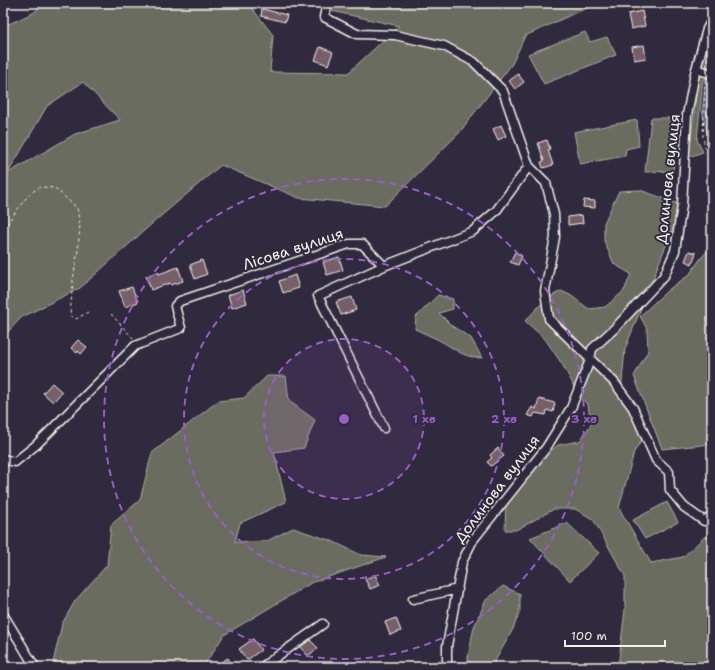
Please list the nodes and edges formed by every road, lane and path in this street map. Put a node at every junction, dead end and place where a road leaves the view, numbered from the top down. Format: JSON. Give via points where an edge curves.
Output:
{"nodes":[{"id":1,"x":327,"y":3,"type":"edge"},
{"id":2,"x":712,"y":20,"type":"edge"},
{"id":3,"x":696,"y":69,"type":"junction"},
{"id":4,"x":708,"y":73,"type":"edge"},
{"id":5,"x":712,"y":164,"type":"edge"},
{"id":6,"x":529,"y":166,"type":"junction"},
{"id":7,"x":3,"y":229,"type":"edge"},
{"id":8,"x":384,"y":266,"type":"junction"},
{"id":9,"x":88,"y":312,"type":"dead end"},
{"id":10,"x":111,"y":314,"type":"dead end"},
{"id":11,"x":139,"y":344,"type":"junction"},
{"id":12,"x":590,"y":360,"type":"junction"},
{"id":13,"x":384,"y":428,"type":"dead end"},
{"id":14,"x":3,"y":459,"type":"edge"},
{"id":15,"x":712,"y":516,"type":"edge"},
{"id":16,"x":458,"y":589,"type":"junction"},
{"id":17,"x":413,"y":599,"type":"dead end"},
{"id":18,"x":3,"y":614,"type":"edge"},
{"id":19,"x":323,"y":624,"type":"dead end"},
{"id":20,"x":35,"y":667,"type":"edge"},
{"id":21,"x":262,"y":667,"type":"edge"},
{"id":22,"x":447,"y":667,"type":"edge"}],
"edges":[{"from":1,"to":6,"type":"street","via":[[324,16],[357,34],[395,35],[444,46],[474,62],[503,90]]},
{"from":2,"to":3,"type":"street","name":"Долинова вулиця","via":[[706,29]]},
{"from":3,"to":4,"type":"street"},
{"from":3,"to":12,"type":"street","name":"Долинова вулиця","via":[[687,115],[682,205],[675,251],[664,276],[592,349]]},
{"from":4,"to":5,"type":"path","via":[[704,76],[703,137]]},
{"from":6,"to":8,"type":"street","via":[[496,210],[473,231]]},
{"from":6,"to":12,"type":"street","via":[[546,183],[554,214],[555,237],[545,292],[549,319]]},
{"from":7,"to":9,"type":"path","via":[[29,194],[40,187],[55,188],[65,196],[77,208],[80,224],[70,315],[76,319]]},
{"from":8,"to":11,"type":"street","name":"Лісова вулиця","via":[[362,244],[349,244],[180,301],[175,306],[181,328]]},
{"from":8,"to":13,"type":"street","via":[[318,296]]},
{"from":10,"to":11,"type":"path"},
{"from":11,"to":14,"type":"street","name":"Лісова вулиця","via":[[16,462]]},
{"from":12,"to":15,"type":"street","via":[[614,382],[633,408],[656,460],[669,472],[670,490],[684,507],[704,521]]},
{"from":12,"to":16,"type":"street","name":"Долинова вулиця","via":[[571,408],[546,448],[473,540],[462,562]]},
{"from":16,"to":17,"type":"street"},
{"from":16,"to":22,"type":"street","name":"Долинова вулиця","via":[[447,646]]},
{"from":18,"to":20,"type":"street"},
{"from":19,"to":21,"type":"street"}]}
